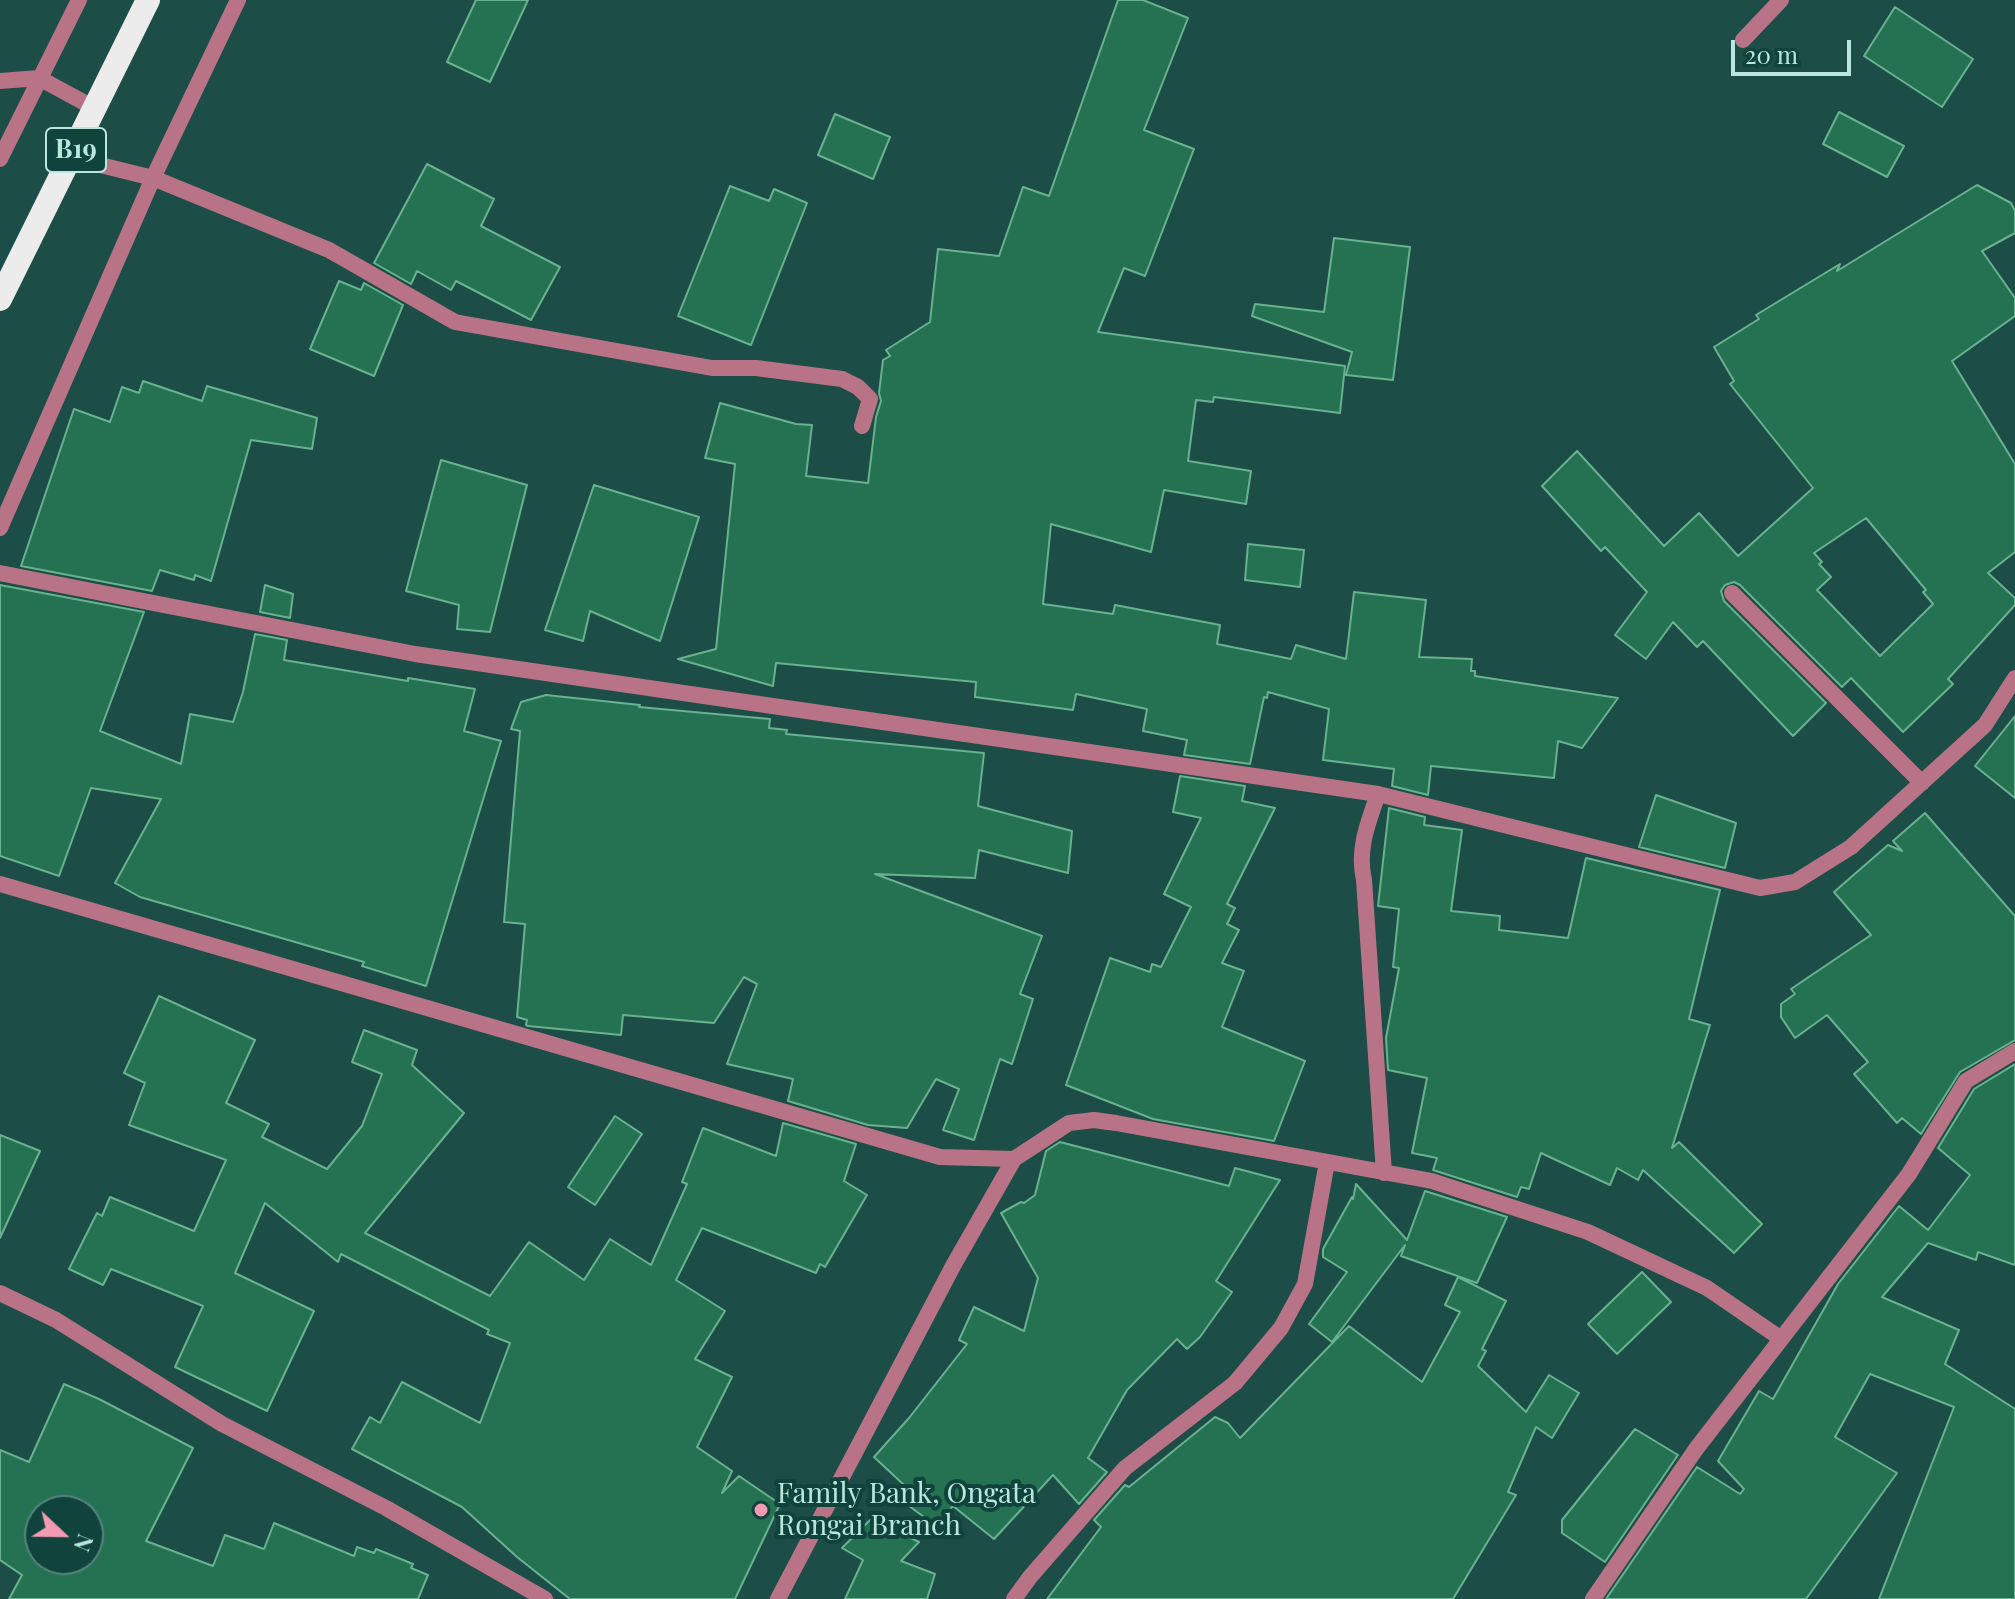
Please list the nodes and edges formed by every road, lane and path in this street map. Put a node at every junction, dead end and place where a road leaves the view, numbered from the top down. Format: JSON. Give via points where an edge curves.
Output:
{"nodes":[{"id":1,"x":79,"y":0,"type":"edge"},
{"id":2,"x":148,"y":0,"type":"edge"},
{"id":3,"x":238,"y":0,"type":"edge"},
{"id":4,"x":1781,"y":0,"type":"edge"},
{"id":5,"x":1743,"y":40,"type":"dead end"},
{"id":6,"x":39,"y":78,"type":"junction"},
{"id":7,"x":0,"y":81,"type":"edge"},
{"id":8,"x":96,"y":109,"type":"junction"},
{"id":9,"x":72,"y":158,"type":"junction"},
{"id":10,"x":0,"y":159,"type":"edge"},
{"id":11,"x":153,"y":178,"type":"junction"},
{"id":12,"x":0,"y":299,"type":"edge"},
{"id":13,"x":862,"y":426,"type":"dead end"},
{"id":14,"x":0,"y":528,"type":"edge"},
{"id":15,"x":0,"y":573,"type":"edge"},
{"id":16,"x":1732,"y":593,"type":"dead end"},
{"id":17,"x":2015,"y":678,"type":"edge"},
{"id":18,"x":1922,"y":783,"type":"junction"},
{"id":19,"x":1378,"y":794,"type":"junction"},
{"id":20,"x":0,"y":884,"type":"edge"},
{"id":21,"x":2015,"y":1051,"type":"edge"},
{"id":22,"x":1014,"y":1159,"type":"junction"},
{"id":23,"x":1327,"y":1162,"type":"junction"},
{"id":24,"x":1384,"y":1173,"type":"junction"},
{"id":25,"x":0,"y":1293,"type":"edge"},
{"id":26,"x":1780,"y":1338,"type":"junction"},
{"id":27,"x":545,"y":1599,"type":"edge"},
{"id":28,"x":778,"y":1599,"type":"edge"},
{"id":29,"x":1014,"y":1599,"type":"edge"},
{"id":30,"x":1593,"y":1599,"type":"edge"}],
"edges":[{"from":1,"to":6,"type":"street"},
{"from":2,"to":8,"type":"highway","number":"B19"},
{"from":3,"to":11,"type":"street"},
{"from":4,"to":5,"type":"street"},
{"from":6,"to":7,"type":"street"},
{"from":6,"to":8,"type":"street"},
{"from":6,"to":10,"type":"street"},
{"from":8,"to":9,"type":"highway","number":"B19"},
{"from":9,"to":11,"type":"street"},
{"from":9,"to":12,"type":"highway","number":"B19"},
{"from":11,"to":13,"type":"street","via":[[329,250],[455,322],[712,368],[842,379],[870,399]]},
{"from":11,"to":14,"type":"street"},
{"from":15,"to":19,"type":"street","via":[[415,654]]},
{"from":16,"to":18,"type":"street"},
{"from":17,"to":18,"type":"street","via":[[1985,725]]},
{"from":18,"to":19,"type":"street","via":[[1851,847],[1795,882],[1760,888]]},
{"from":19,"to":24,"type":"street","via":[[1360,864]]},
{"from":20,"to":22,"type":"street","via":[[940,1157]]},
{"from":21,"to":26,"type":"street","via":[[1966,1081],[1909,1174]]},
{"from":22,"to":23,"type":"street","via":[[1069,1123],[1094,1120]]},
{"from":22,"to":28,"type":"street"},
{"from":23,"to":24,"type":"street"},
{"from":23,"to":29,"type":"street","via":[[1305,1284],[1281,1328],[1235,1383],[1125,1468]]},
{"from":24,"to":26,"type":"street","via":[[1432,1181],[1588,1232],[1707,1288]]},
{"from":25,"to":27,"type":"street","via":[[56,1320],[222,1424],[386,1508]]},
{"from":26,"to":30,"type":"street"}]}
